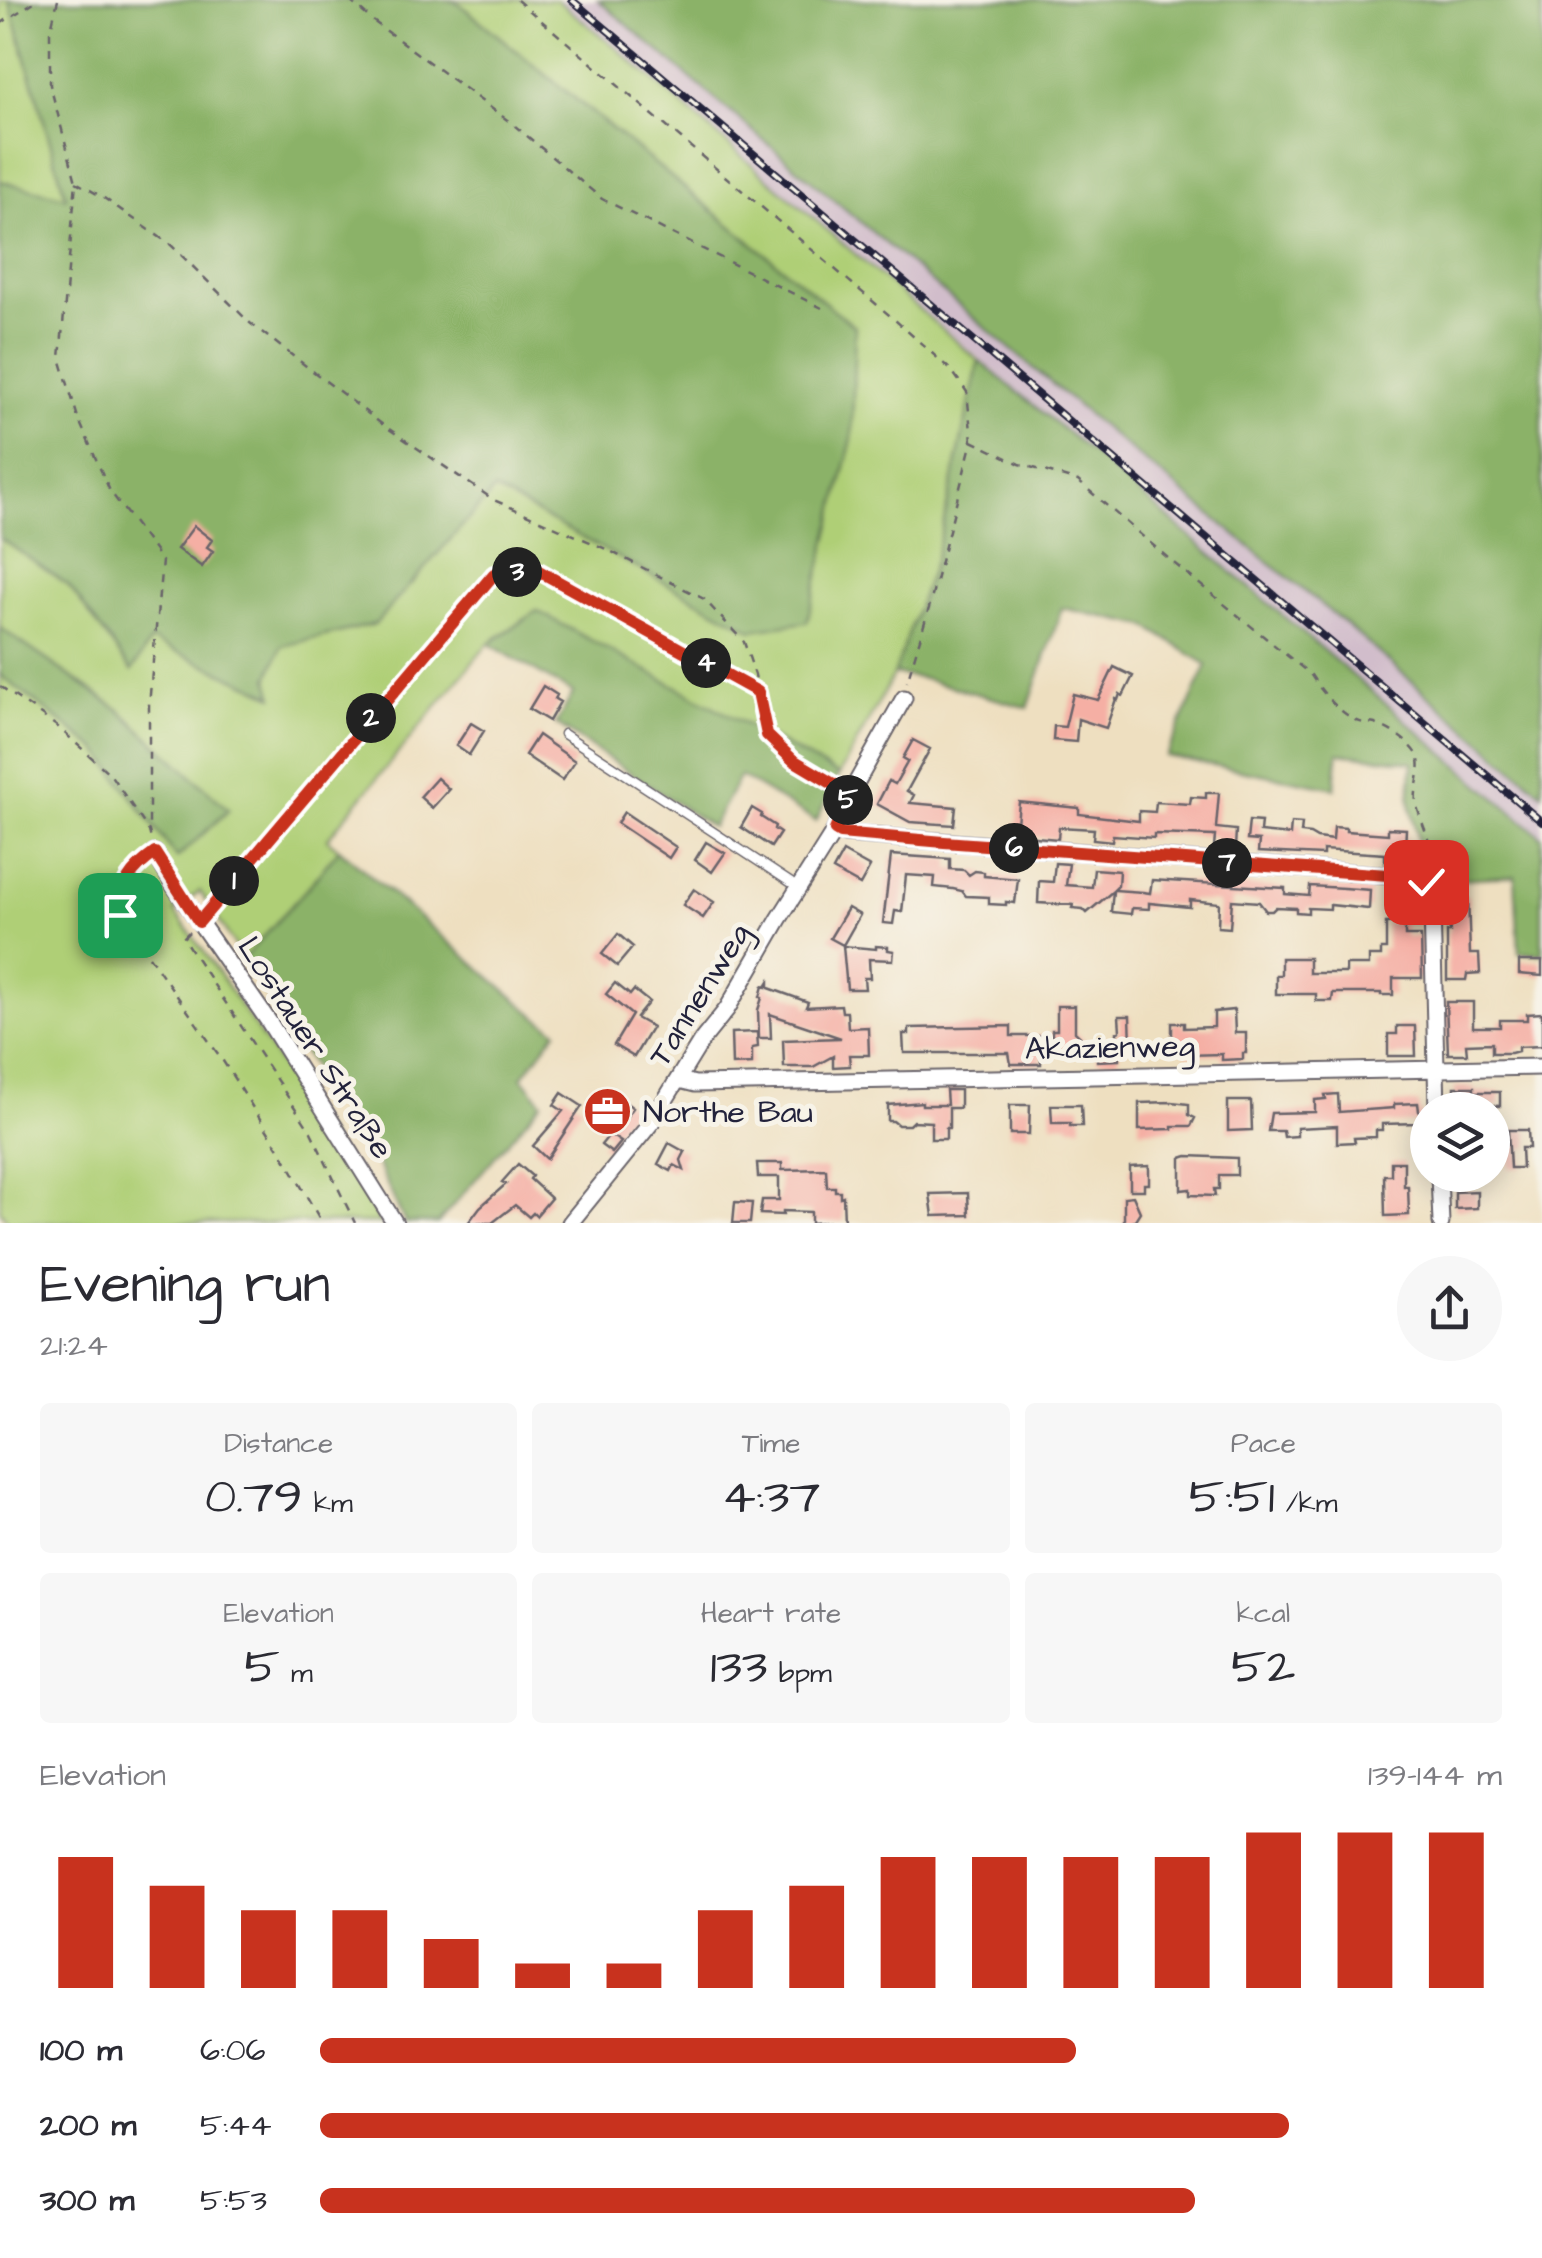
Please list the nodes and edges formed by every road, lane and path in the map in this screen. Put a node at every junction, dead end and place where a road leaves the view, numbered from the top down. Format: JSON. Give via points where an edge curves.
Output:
{"nodes":[{"id":1,"x":37,"y":0,"type":"edge"},
{"id":2,"x":58,"y":0,"type":"edge"},
{"id":3,"x":349,"y":0,"type":"edge"},
{"id":4,"x":517,"y":0,"type":"edge"},
{"id":5,"x":0,"y":24,"type":"edge"},
{"id":6,"x":76,"y":182,"type":"junction"},
{"id":7,"x":822,"y":308,"type":"dead end"},
{"id":8,"x":972,"y":441,"type":"junction"},
{"id":9,"x":0,"y":686,"type":"edge"},
{"id":10,"x":758,"y":692,"type":"junction"},
{"id":11,"x":904,"y":698,"type":"joint"},
{"id":12,"x":564,"y":734,"type":"dead end"},
{"id":13,"x":850,"y":794,"type":"junction"},
{"id":14,"x":835,"y":830,"type":"junction"},
{"id":15,"x":155,"y":853,"type":"joint"},
{"id":16,"x":799,"y":888,"type":"junction"},
{"id":17,"x":1430,"y":890,"type":"junction"},
{"id":18,"x":199,"y":922,"type":"junction"},
{"id":19,"x":1542,"y":1067,"type":"edge"},
{"id":20,"x":1435,"y":1068,"type":"junction"},
{"id":21,"x":679,"y":1080,"type":"junction"},
{"id":22,"x":1436,"y":1092,"type":"edge"},
{"id":23,"x":1440,"y":1192,"type":"edge"},
{"id":24,"x":322,"y":1223,"type":"edge"},
{"id":25,"x":356,"y":1223,"type":"edge"},
{"id":26,"x":395,"y":1223,"type":"edge"},
{"id":27,"x":570,"y":1223,"type":"edge"},
{"id":28,"x":1441,"y":1223,"type":"edge"}],
"edges":[{"from":1,"to":5,"type":"path"},
{"from":2,"to":6,"type":"path","via":[[50,85]]},
{"from":3,"to":7,"type":"path","via":[[602,199]]},
{"from":4,"to":8,"type":"path","via":[[952,371],[967,392]]},
{"from":6,"to":9,"type":"path","via":[[60,358],[110,491],[162,561],[150,704],[149,831],[110,774]]},
{"from":6,"to":10,"type":"path","via":[[171,245],[250,324],[338,392],[494,500],[704,599],[744,642]]},
{"from":8,"to":11,"type":"path"},
{"from":8,"to":17,"type":"path","via":[[1078,481],[1311,675],[1356,722],[1379,726],[1412,748],[1420,767],[1417,806],[1432,848]]},
{"from":10,"to":13,"type":"path","via":[[767,735],[793,760]]},
{"from":10,"to":18,"type":"path","via":[[537,570],[494,574]]},
{"from":11,"to":13,"type":"street","name":"Tannenweg"},
{"from":12,"to":16,"type":"lane"},
{"from":13,"to":14,"type":"street","name":"Tannenweg"},
{"from":14,"to":16,"type":"street","name":"Tannenweg"},
{"from":14,"to":17,"type":"street","via":[[1416,877]]},
{"from":15,"to":18,"type":"street","name":"Lostauer Straße"},
{"from":15,"to":24,"type":"path","via":[[123,886],[120,915],[224,1061]]},
{"from":16,"to":21,"type":"street","name":"Tannenweg"},
{"from":17,"to":20,"type":"street"},
{"from":18,"to":25,"type":"path","via":[[183,938],[311,1132]]},
{"from":18,"to":26,"type":"street","name":"Lostauer Straße"},
{"from":19,"to":20,"type":"street","name":"Akazienweg"},
{"from":20,"to":21,"type":"street","name":"Akazienweg"},
{"from":20,"to":22,"type":"street"},
{"from":21,"to":27,"type":"street","name":"Tannenweg"},
{"from":23,"to":28,"type":"street"}]}
